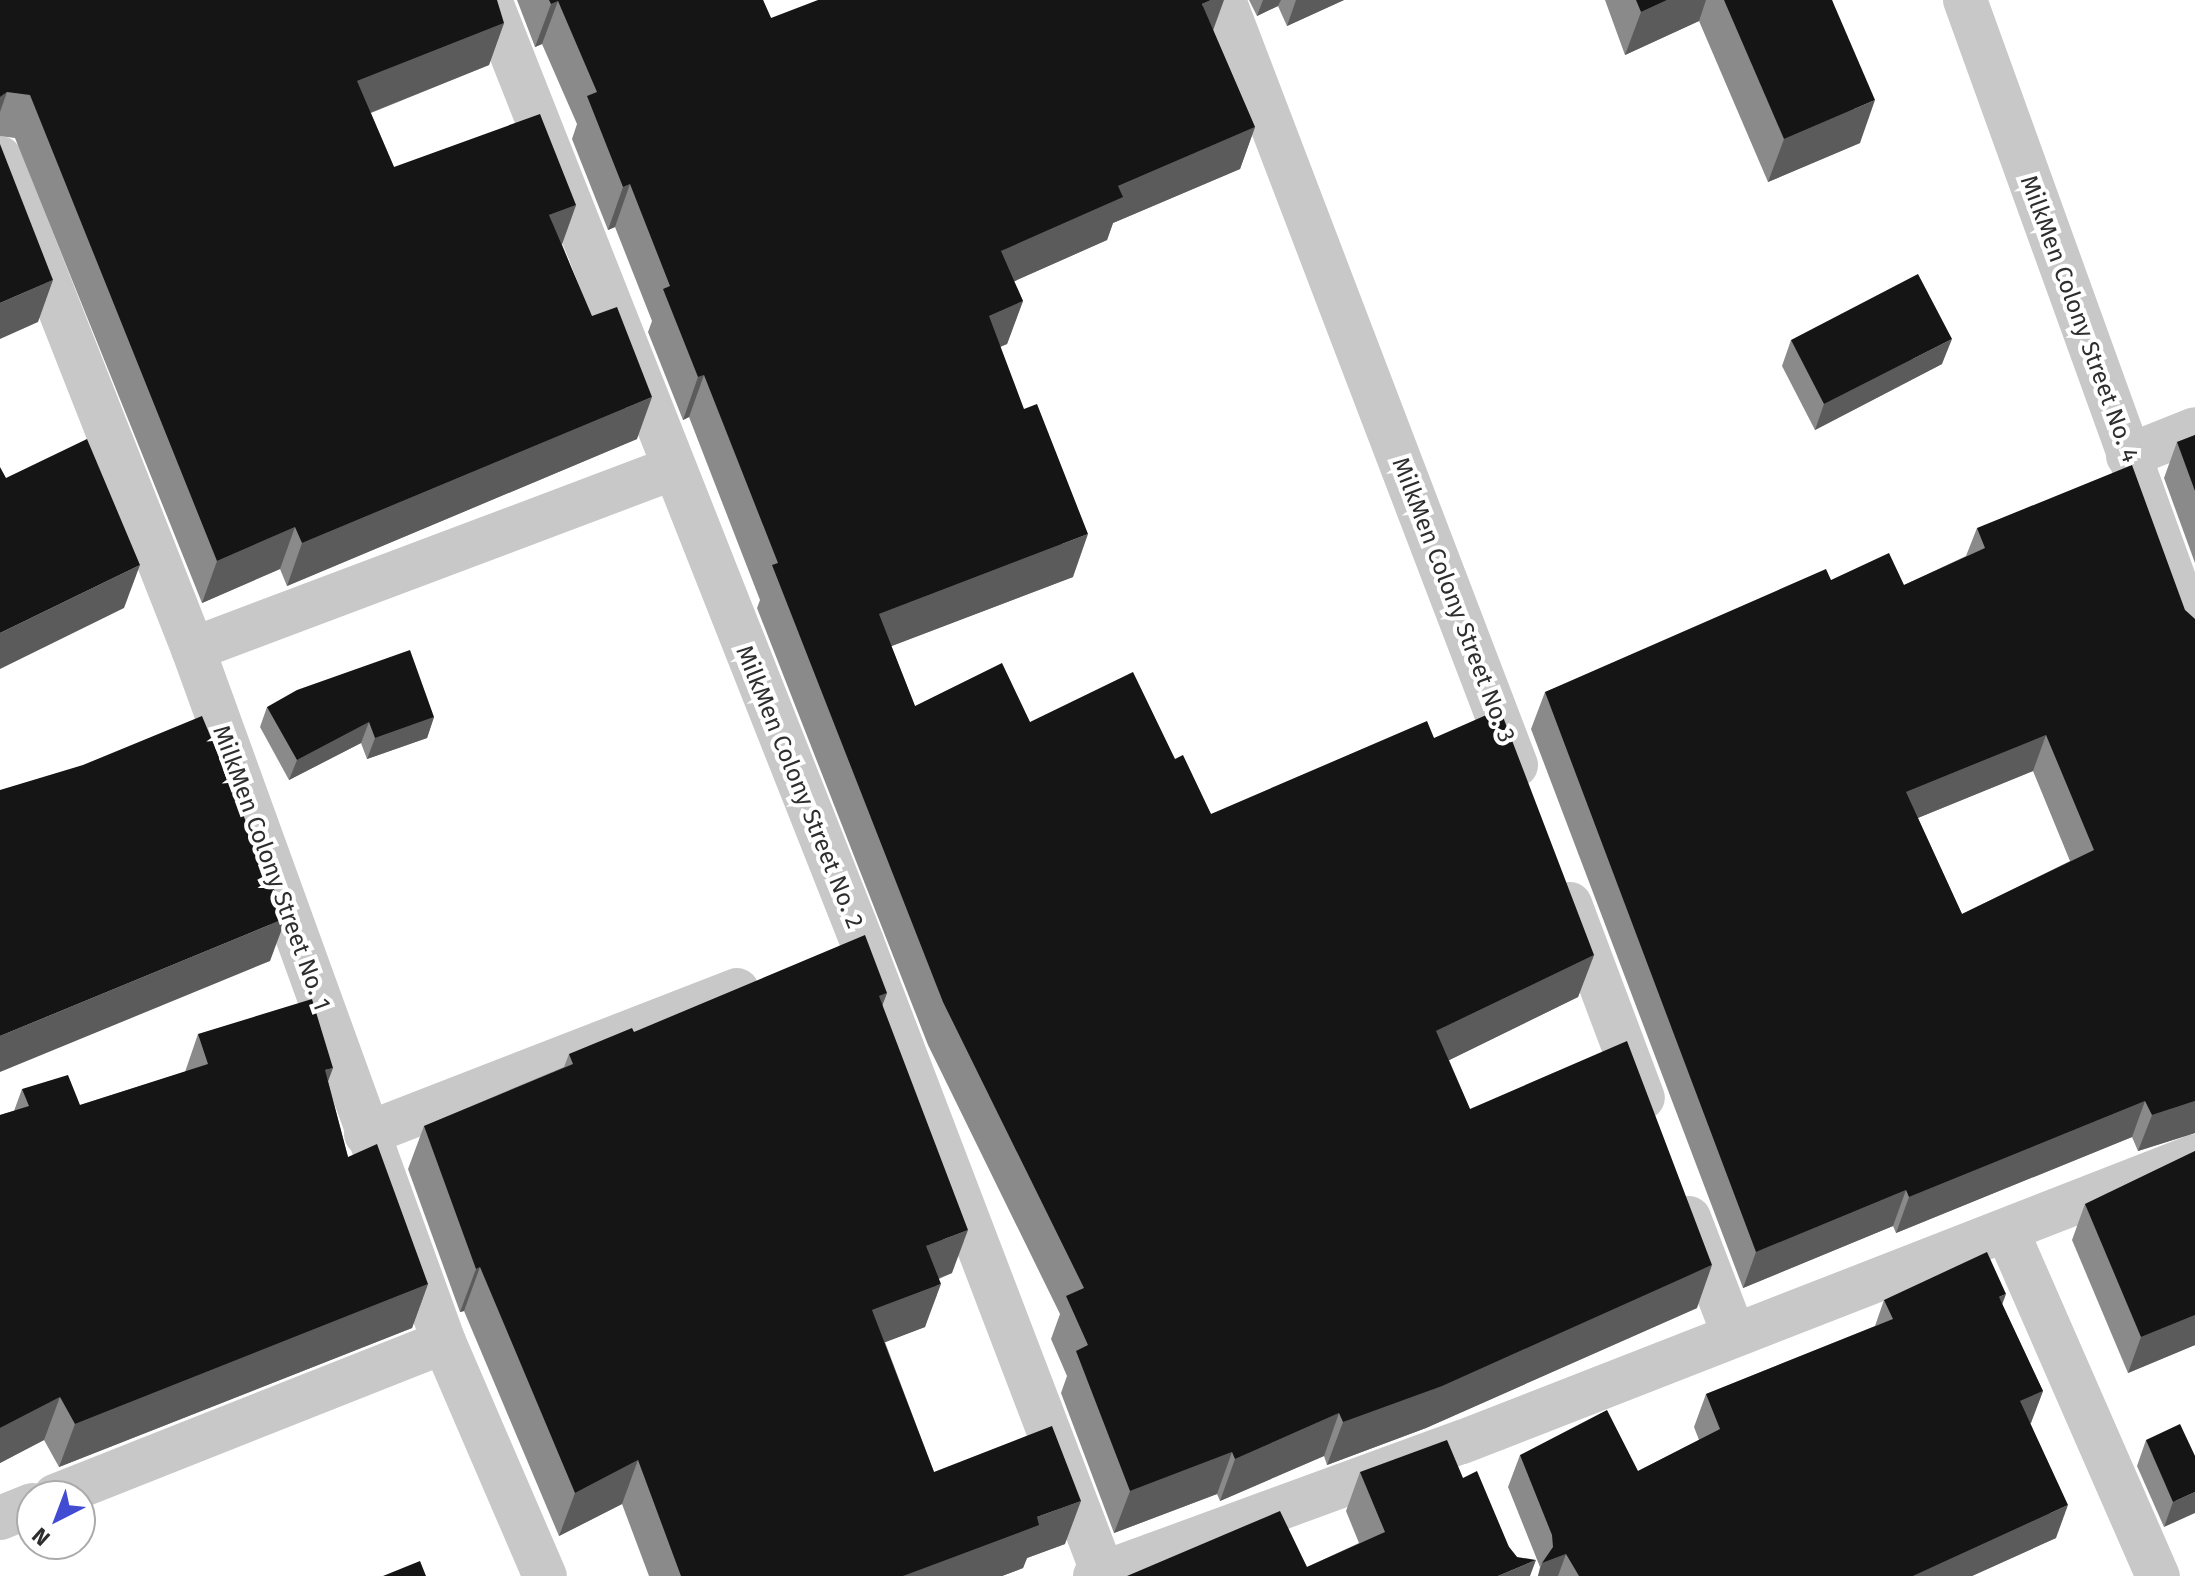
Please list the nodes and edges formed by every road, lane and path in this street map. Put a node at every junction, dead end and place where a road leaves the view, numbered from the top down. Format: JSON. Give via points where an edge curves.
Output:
{"nodes":[{"id":1,"x":490,"y":0,"type":"edge"},
{"id":2,"x":1224,"y":0,"type":"edge"},
{"id":3,"x":1965,"y":0,"type":"edge"},
{"id":4,"x":0,"y":158,"type":"edge"},
{"id":5,"x":2195,"y":429,"type":"edge"},
{"id":6,"x":2128,"y":456,"type":"junction"},
{"id":7,"x":671,"y":469,"type":"junction"},
{"id":8,"x":2195,"y":637,"type":"edge"},
{"id":9,"x":193,"y":649,"type":"junction"},
{"id":10,"x":1530,"y":801,"type":"edge"},
{"id":11,"x":1553,"y":861,"type":"edge"},
{"id":12,"x":862,"y":942,"type":"junction"},
{"id":13,"x":818,"y":959,"type":"edge"},
{"id":14,"x":774,"y":976,"type":"edge"},
{"id":15,"x":366,"y":1134,"type":"junction"},
{"id":16,"x":2195,"y":1156,"type":"edge"},
{"id":17,"x":2007,"y":1231,"type":"junction"},
{"id":18,"x":1734,"y":1335,"type":"junction"},
{"id":19,"x":444,"y":1342,"type":"junction"},
{"id":20,"x":1462,"y":1442,"type":"junction"},
{"id":21,"x":95,"y":1480,"type":"edge"},
{"id":22,"x":1479,"y":1482,"type":"edge"},
{"id":23,"x":1100,"y":1575,"type":"edge"},
{"id":24,"x":545,"y":1576,"type":"edge"},
{"id":25,"x":2158,"y":1576,"type":"edge"}],
"edges":[{"from":1,"to":7,"type":"street","name":"MilkMen Colony Street No. 2"},
{"from":2,"to":10,"type":"street","name":"MilkMen Colony Street No. 3"},
{"from":3,"to":6,"type":"street","name":"MilkMen Colony Street No. 4"},
{"from":4,"to":9,"type":"street","name":"MilkMen Colony Street No. 1"},
{"from":5,"to":6,"type":"street"},
{"from":6,"to":8,"type":"street","name":"MilkMen Colony Street No. 4"},
{"from":7,"to":9,"type":"street"},
{"from":7,"to":12,"type":"street","name":"MilkMen Colony Street No. 2"},
{"from":9,"to":15,"type":"street","name":"MilkMen Colony Street No. 1"},
{"from":11,"to":18,"type":"street"},
{"from":12,"to":13,"type":"street"},
{"from":12,"to":23,"type":"street","name":"MilkMen Colony Street No. 2"},
{"from":14,"to":15,"type":"street"},
{"from":15,"to":19,"type":"street","name":"MilkMen Colony Street No. 1"},
{"from":16,"to":17,"type":"street"},
{"from":17,"to":18,"type":"street"},
{"from":17,"to":25,"type":"street"},
{"from":18,"to":20,"type":"street"},
{"from":19,"to":21,"type":"street"},
{"from":19,"to":24,"type":"street","name":"MilkMen Colony Street No. 1"},
{"from":20,"to":22,"type":"street"},
{"from":20,"to":23,"type":"street"}]}
